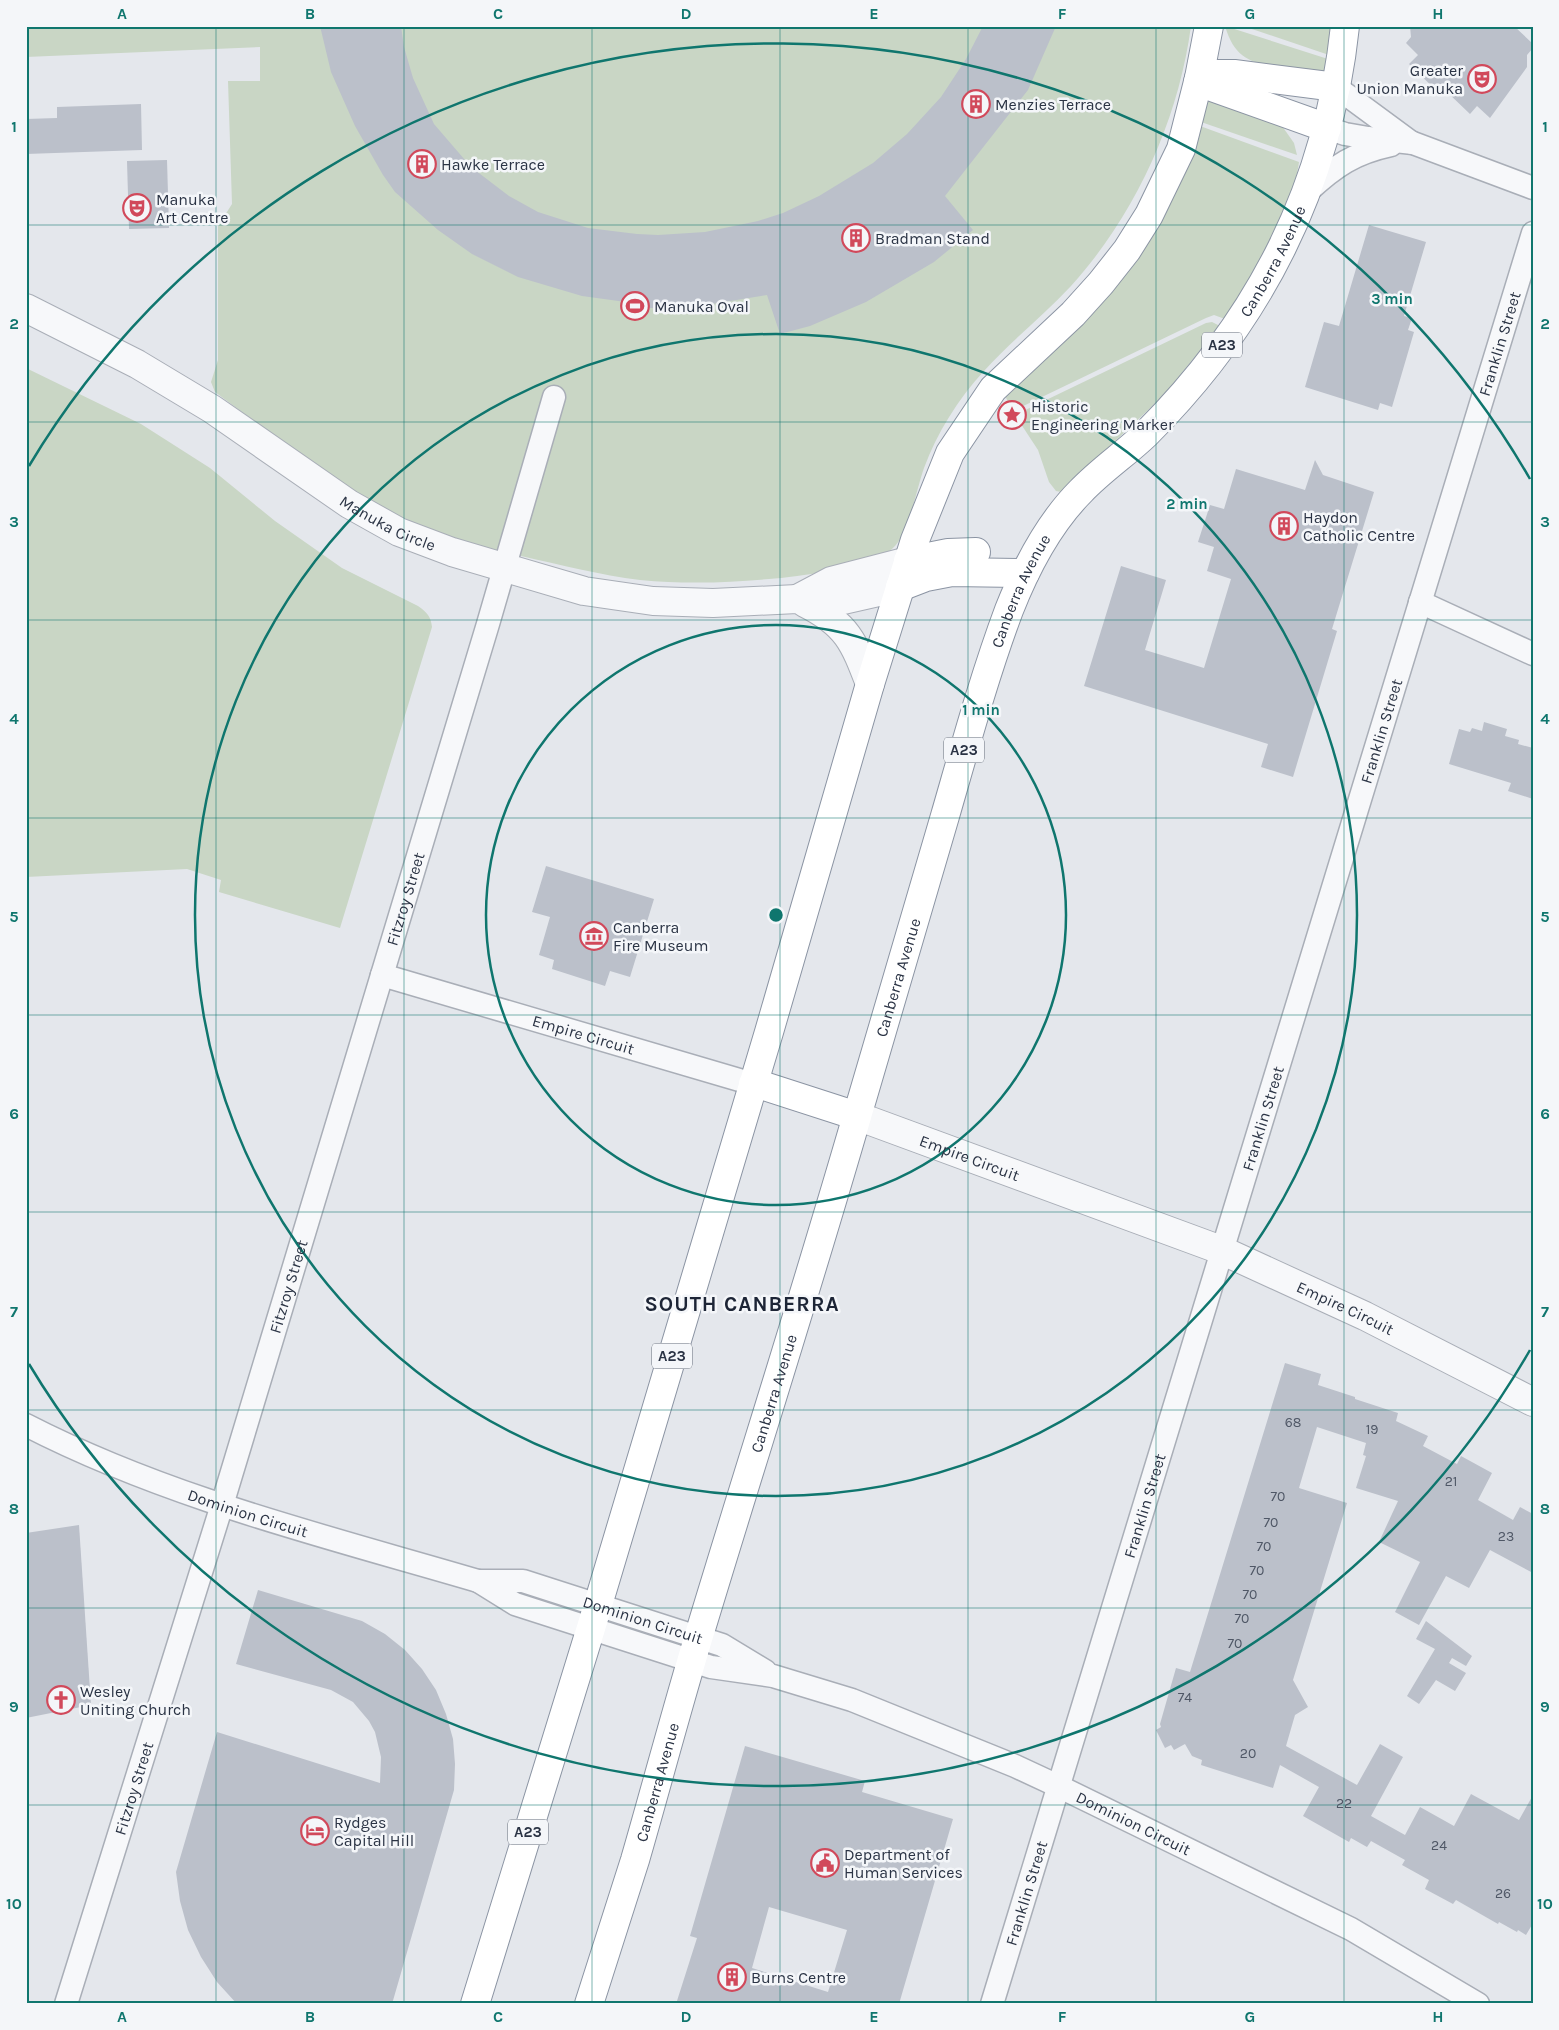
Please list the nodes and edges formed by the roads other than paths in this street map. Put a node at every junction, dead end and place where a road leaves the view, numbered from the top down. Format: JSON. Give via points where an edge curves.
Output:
{"nodes":[{"id":1,"x":1209,"y":26,"type":"edge"},
{"id":2,"x":1345,"y":26,"type":"edge"},
{"id":3,"x":1199,"y":80,"type":"junction"},
{"id":4,"x":1336,"y":87,"type":"junction"},
{"id":5,"x":1328,"y":128,"type":"junction"},
{"id":6,"x":1411,"y":143,"type":"junction"},
{"id":7,"x":1533,"y":188,"type":"edge"},
{"id":8,"x":1308,"y":192,"type":"junction"},
{"id":9,"x":1533,"y":233,"type":"edge"},
{"id":10,"x":26,"y":308,"type":"edge"},
{"id":11,"x":554,"y":397,"type":"dead end"},
{"id":12,"x":908,"y":561,"type":"junction"},
{"id":13,"x":505,"y":568,"type":"junction"},
{"id":14,"x":1025,"y":573,"type":"junction"},
{"id":15,"x":900,"y":586,"type":"junction"},
{"id":16,"x":797,"y":599,"type":"junction"},
{"id":17,"x":1420,"y":602,"type":"junction"},
{"id":18,"x":1533,"y":654,"type":"edge"},
{"id":19,"x":870,"y":684,"type":"junction"},
{"id":20,"x":382,"y":975,"type":"junction"},
{"id":21,"x":754,"y":1084,"type":"junction"},
{"id":22,"x":857,"y":1116,"type":"junction"},
{"id":23,"x":1221,"y":1250,"type":"junction"},
{"id":24,"x":1533,"y":1402,"type":"edge"},
{"id":25,"x":26,"y":1425,"type":"edge"},
{"id":26,"x":222,"y":1505,"type":"junction"},
{"id":27,"x":594,"y":1617,"type":"junction"},
{"id":28,"x":695,"y":1649,"type":"junction"},
{"id":29,"x":1058,"y":1786,"type":"junction"},
{"id":30,"x":66,"y":2004,"type":"edge"},
{"id":31,"x":475,"y":2004,"type":"edge"},
{"id":32,"x":589,"y":2004,"type":"edge"},
{"id":33,"x":992,"y":2004,"type":"edge"},
{"id":34,"x":1478,"y":2004,"type":"edge"}],
"edges":[{"from":1,"to":3,"type":"highway","number":"A23"},
{"from":2,"to":4,"type":"highway","name":"Canberra Avenue","number":"A23"},
{"from":3,"to":4,"type":"highway","via":[[1214,74],[1234,74]]},
{"from":3,"to":5,"type":"highway"},
{"from":3,"to":12,"type":"highway","number":"A23","via":[[1181,149],[1149,215],[1101,283],[993,389],[950,453]]},
{"from":4,"to":5,"type":"highway","name":"Canberra Avenue","number":"A23"},
{"from":4,"to":6,"type":"street"},
{"from":5,"to":6,"type":"street","via":[[1345,134]]},
{"from":5,"to":8,"type":"highway","name":"Canberra Avenue","number":"A23"},
{"from":6,"to":7,"type":"street"},
{"from":6,"to":8,"type":"street","via":[[1355,155]]},
{"from":8,"to":14,"type":"highway","name":"Canberra Avenue","number":"A23","via":[[1267,276],[1233,331],[1191,385],[1143,437],[1068,505]]},
{"from":9,"to":17,"type":"street","name":"Franklin Street"},
{"from":10,"to":13,"type":"street","name":"Manuka Circle","via":[[137,364],[212,409],[349,504],[399,532]]},
{"from":11,"to":13,"type":"street","name":"Fitzroy Street"},
{"from":12,"to":14,"type":"highway","via":[[948,553],[978,552]]},
{"from":12,"to":15,"type":"highway","number":"A23"},
{"from":12,"to":16,"type":"street","name":"Manuka Circle","via":[[831,581]]},
{"from":13,"to":16,"type":"street","name":"Manuka Circle","via":[[584,591],[653,602]]},
{"from":13,"to":20,"type":"street","name":"Fitzroy Street"},
{"from":14,"to":15,"type":"highway","via":[[952,572]]},
{"from":14,"to":22,"type":"highway","name":"Canberra Avenue","number":"A23","via":[[991,663]]},
{"from":15,"to":16,"type":"street","name":"Manuka Circle","via":[[834,602]]},
{"from":15,"to":19,"type":"highway","number":"A23"},
{"from":16,"to":19,"type":"street","via":[[838,623],[854,645]]},
{"from":17,"to":18,"type":"street"},
{"from":17,"to":23,"type":"street","name":"Franklin Street"},
{"from":19,"to":21,"type":"highway","number":"A23"},
{"from":20,"to":21,"type":"street","name":"Empire Circuit"},
{"from":20,"to":26,"type":"street","name":"Fitzroy Street"},
{"from":21,"to":22,"type":"highway","name":"Empire Circuit"},
{"from":21,"to":27,"type":"highway","number":"A23"},
{"from":22,"to":23,"type":"street","name":"Empire Circuit"},
{"from":22,"to":28,"type":"highway","name":"Canberra Avenue","number":"A23"},
{"from":23,"to":24,"type":"street","name":"Empire Circuit","via":[[1365,1316]]},
{"from":23,"to":29,"type":"street","name":"Franklin Street"},
{"from":25,"to":26,"type":"street","name":"Dominion Circuit","via":[[138,1476]]},
{"from":26,"to":27,"type":"street","name":"Dominion Circuit","via":[[478,1581],[515,1604]]},
{"from":26,"to":30,"type":"street","name":"Fitzroy Street"},
{"from":27,"to":28,"type":"street","name":"Dominion Circuit"},
{"from":27,"to":31,"type":"highway","number":"A23"},
{"from":28,"to":29,"type":"street","name":"Dominion Circuit","via":[[722,1645],[773,1676],[852,1700]]},
{"from":28,"to":32,"type":"highway","name":"Canberra Avenue","number":"A23"},
{"from":29,"to":33,"type":"street","name":"Franklin Street"},
{"from":29,"to":34,"type":"street","name":"Dominion Circuit","via":[[1351,1929]]}]}
